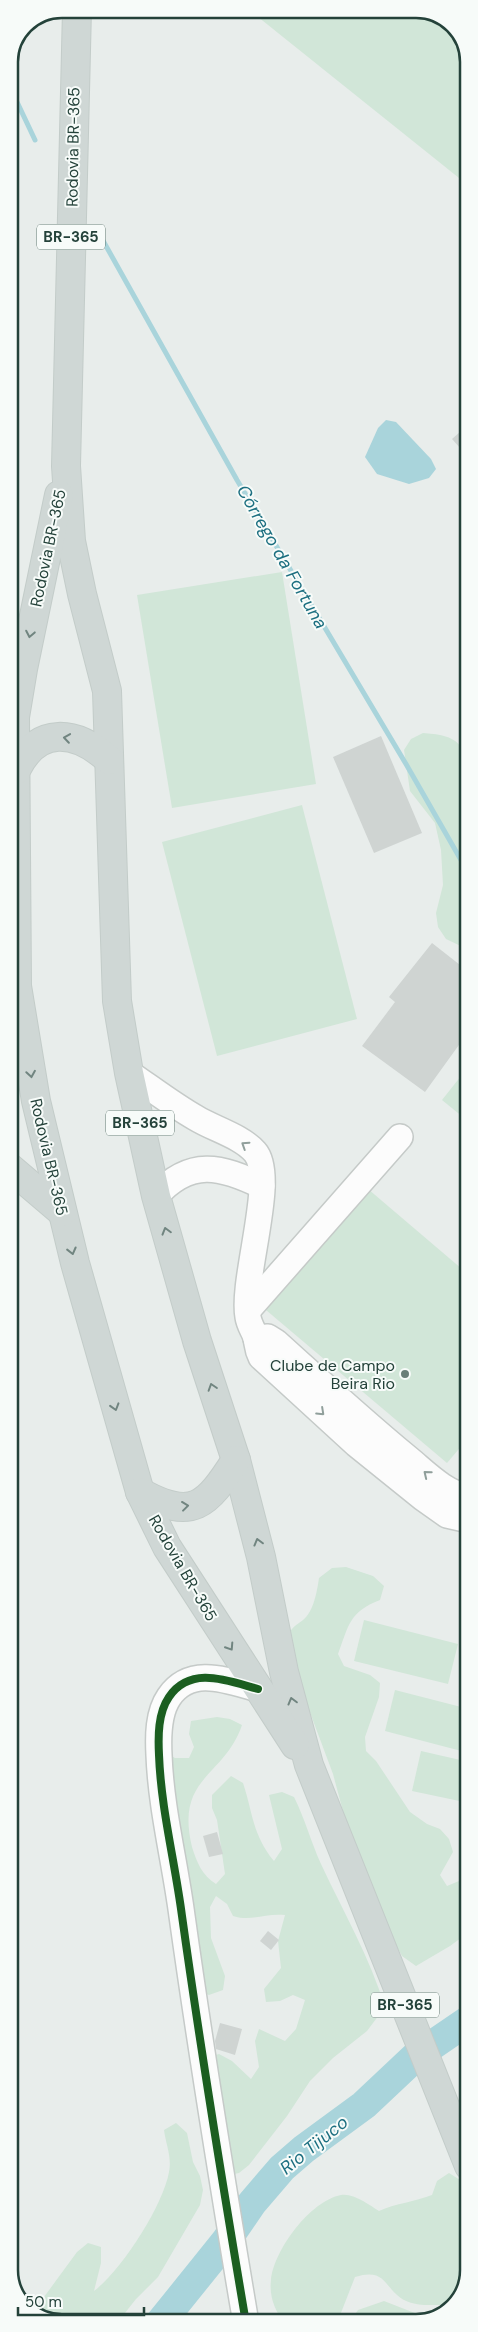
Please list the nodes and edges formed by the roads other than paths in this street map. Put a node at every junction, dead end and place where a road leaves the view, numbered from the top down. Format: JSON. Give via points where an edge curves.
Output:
{"nodes":[{"id":1,"x":77,"y":18,"type":"edge"},
{"id":2,"x":66,"y":466,"type":"junction"},
{"id":3,"x":18,"y":698,"type":"edge"},
{"id":4,"x":109,"y":760,"type":"junction"},
{"id":5,"x":18,"y":766,"type":"edge"},
{"id":6,"x":18,"y":1016,"type":"edge"},
{"id":7,"x":129,"y":1073,"type":"junction"},
{"id":8,"x":400,"y":1137,"type":"dead end"},
{"id":9,"x":18,"y":1175,"type":"edge"},
{"id":10,"x":262,"y":1186,"type":"junction"},
{"id":11,"x":156,"y":1196,"type":"junction"},
{"id":12,"x":62,"y":1212,"type":"junction"},
{"id":13,"x":248,"y":1310,"type":"junction"},
{"id":14,"x":256,"y":1338,"type":"junction"},
{"id":15,"x":236,"y":1460,"type":"junction"},
{"id":16,"x":140,"y":1492,"type":"junction"},
{"id":17,"x":460,"y":1495,"type":"edge"},
{"id":18,"x":460,"y":1518,"type":"edge"},
{"id":19,"x":258,"y":1689,"type":"junction"},
{"id":20,"x":309,"y":1765,"type":"junction"},
{"id":21,"x":460,"y":2143,"type":"edge"},
{"id":22,"x":244,"y":2314,"type":"edge"}],
"edges":[{"from":1,"to":2,"type":"main road","name":"Rodovia BR-365","number":"BR-365"},
{"from":2,"to":3,"type":"main road","name":"Rodovia BR-365","number":"BR-365","one_way":true},
{"from":2,"to":4,"type":"main road","name":"Rodovia BR-365","number":"BR-365","via":[[71,541],[107,691]]},
{"from":4,"to":5,"type":"main road","one_way":true,"via":[[84,742],[63,736],[33,746]]},
{"from":4,"to":7,"type":"main road","name":"Rodovia BR-365","number":"BR-365","via":[[118,1001]]},
{"from":6,"to":12,"type":"main road","name":"Rodovia BR-365","number":"BR-365","one_way":true},
{"from":10,"to":7,"type":"street","one_way":true,"via":[[261,1160],[254,1151],[194,1117]]},
{"from":7,"to":11,"type":"main road","name":"Rodovia BR-365","number":"BR-365"},
{"from":8,"to":13,"type":"street"},
{"from":9,"to":12,"type":"main road"},
{"from":10,"to":11,"type":"street","via":[[211,1168],[193,1171],[170,1181]]},
{"from":10,"to":13,"type":"street"},
{"from":15,"to":11,"type":"main road","name":"Rodovia BR-365","number":"BR-365","one_way":true,"via":[[197,1341]]},
{"from":12,"to":16,"type":"main road","name":"Rodovia BR-365","number":"BR-365","one_way":true},
{"from":13,"to":14,"type":"street"},
{"from":17,"to":14,"type":"street","one_way":true,"via":[[367,1425],[276,1342],[268,1337]]},
{"from":14,"to":18,"type":"street","one_way":true,"via":[[261,1357],[356,1444],[447,1515]]},
{"from":16,"to":15,"type":"main road","one_way":true,"via":[[167,1506],[189,1507],[211,1494]]},
{"from":20,"to":15,"type":"main road","name":"Rodovia BR-365","number":"BR-365","one_way":true,"via":[[284,1672],[261,1557]]},
{"from":16,"to":19,"type":"main road","name":"Rodovia BR-365","number":"BR-365","one_way":true,"via":[[166,1547]]},
{"from":19,"to":20,"type":"main road","name":"Rodovia BR-365","number":"BR-365"},
{"from":19,"to":22,"type":"street","via":[[212,1678],[198,1677],[186,1681],[177,1686],[164,1705],[158,1734],[163,1804],[174,1856]]},
{"from":20,"to":21,"type":"main road","name":"Rodovia BR-365","number":"BR-365"}]}
